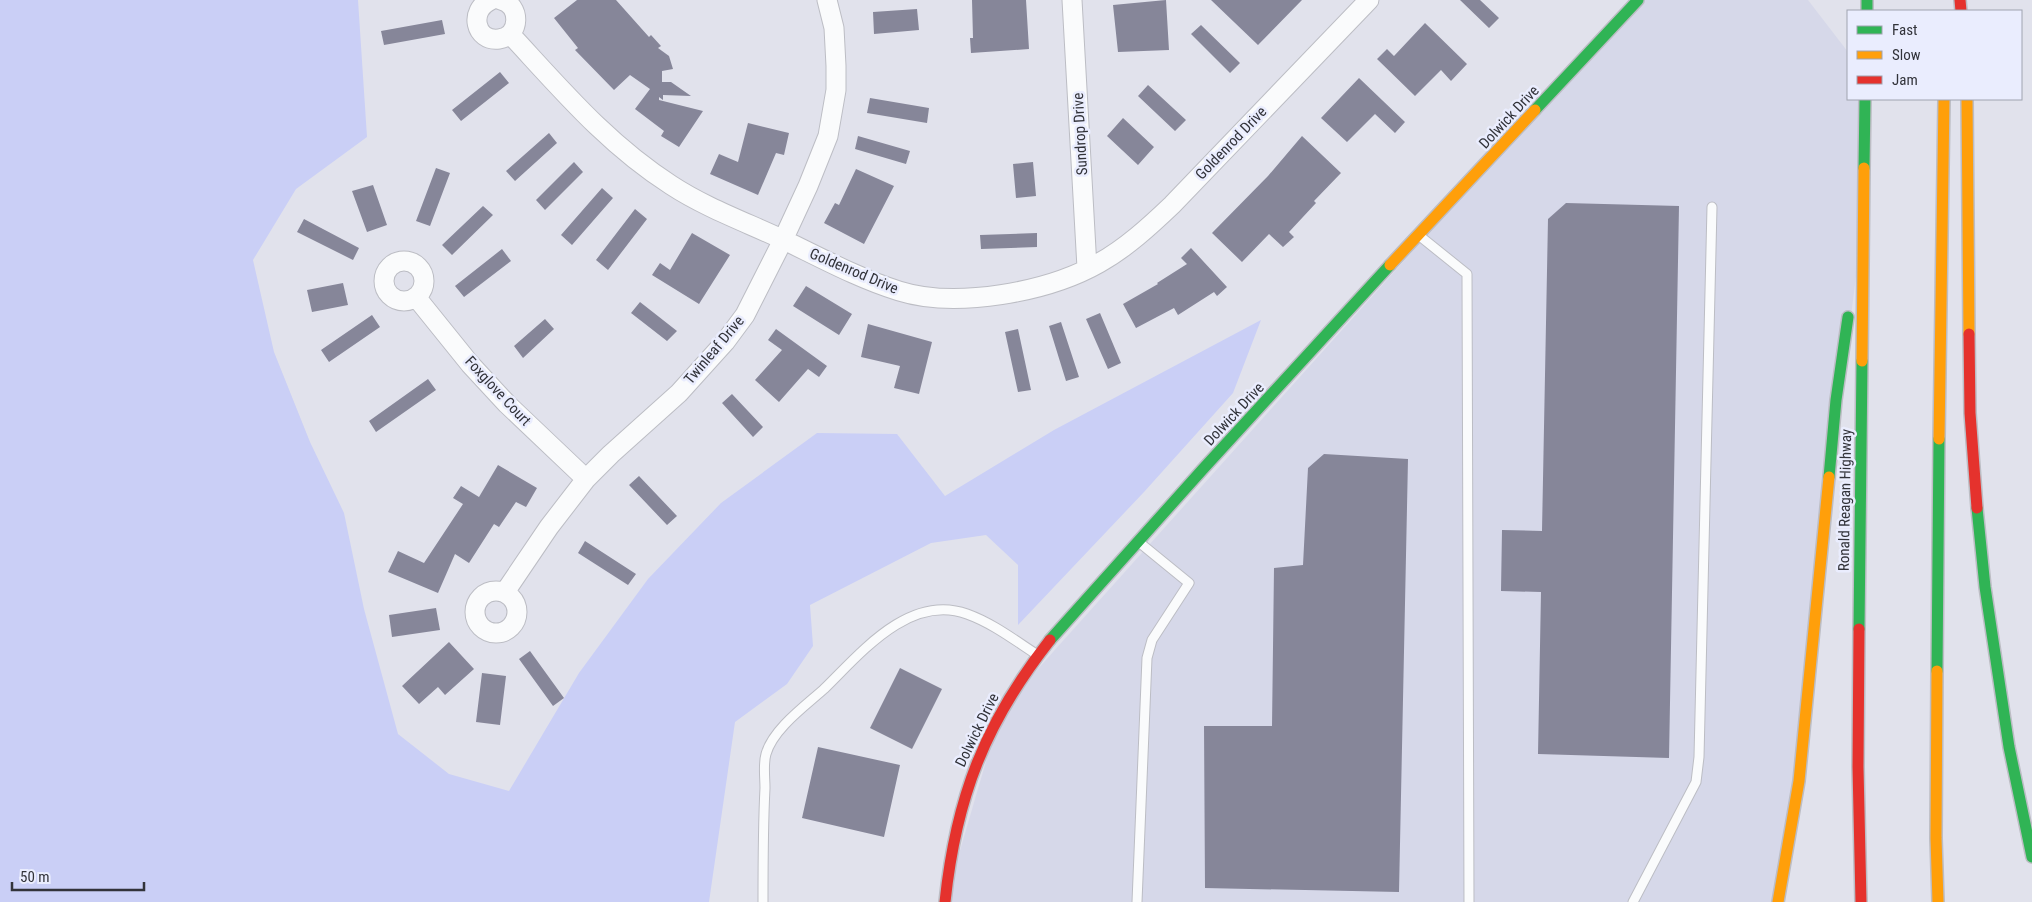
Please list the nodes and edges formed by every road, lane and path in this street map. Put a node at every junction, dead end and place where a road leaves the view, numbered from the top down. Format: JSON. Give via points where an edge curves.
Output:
{"nodes":[{"id":1,"x":491,"y":0,"type":"edge"},
{"id":2,"x":501,"y":0,"type":"edge"},
{"id":3,"x":827,"y":0,"type":"edge"},
{"id":4,"x":1072,"y":0,"type":"edge"},
{"id":5,"x":1369,"y":0,"type":"edge"},
{"id":6,"x":1638,"y":0,"type":"edge"},
{"id":7,"x":510,"y":34,"type":"junction"},
{"id":8,"x":1865,"y":100,"type":"edge"},
{"id":9,"x":1944,"y":100,"type":"edge"},
{"id":10,"x":1967,"y":100,"type":"edge"},
{"id":11,"x":1712,"y":207,"type":"dead end"},
{"id":12,"x":1864,"y":212,"type":"junction"},
{"id":13,"x":1420,"y":236,"type":"junction"},
{"id":14,"x":783,"y":240,"type":"junction"},
{"id":15,"x":1087,"y":268,"type":"junction"},
{"id":16,"x":416,"y":297,"type":"dead end"},
{"id":17,"x":586,"y":479,"type":"junction"},
{"id":18,"x":1138,"y":541,"type":"junction"},
{"id":19,"x":506,"y":592,"type":"dead end"},
{"id":20,"x":1038,"y":655,"type":"junction"},
{"id":21,"x":2032,"y":857,"type":"edge"},
{"id":22,"x":763,"y":902,"type":"edge"},
{"id":23,"x":945,"y":902,"type":"edge"},
{"id":24,"x":1137,"y":902,"type":"edge"},
{"id":25,"x":1469,"y":902,"type":"edge"},
{"id":26,"x":1633,"y":902,"type":"edge"},
{"id":27,"x":1778,"y":902,"type":"edge"},
{"id":28,"x":1861,"y":902,"type":"edge"},
{"id":29,"x":1938,"y":902,"type":"edge"}],
"edges":[{"from":1,"to":7,"type":"street","via":[[477,13],[480,32],[498,39]]},
{"from":2,"to":7,"type":"street","via":[[510,4],[516,16]]},
{"from":3,"to":14,"type":"street","name":"Twinleaf Drive","via":[[834,28],[836,66],[836,90],[828,136]]},
{"from":4,"to":15,"type":"street","name":"Sundrop Drive"},
{"from":5,"to":15,"type":"street","name":"Goldenrod Drive","via":[[1172,205],[1144,231]]},
{"from":6,"to":13,"type":"main road","name":"Dolwick Drive"},
{"from":7,"to":14,"type":"street","name":"Goldenrod Drive","via":[[590,121],[628,155],[672,186]]},
{"from":8,"to":12,"type":"main road","name":"Ronald Reagan Highway"},
{"from":9,"to":29,"type":"main road","via":[[1937,562]]},
{"from":10,"to":21,"type":"main road","via":[[1970,413],[1974,478],[1984,586],[2009,747]]},
{"from":11,"to":26,"type":"lane","via":[[1699,757],[1696,782]]},
{"from":12,"to":27,"type":"main road","via":[[1836,400],[1799,781]]},
{"from":12,"to":28,"type":"main road","name":"Ronald Reagan Highway","via":[[1858,767]]},
{"from":13,"to":18,"type":"main road","name":"Dolwick Drive"},
{"from":13,"to":25,"type":"lane","via":[[1467,274]]},
{"from":14,"to":15,"type":"street","name":"Goldenrod Drive","via":[[840,268],[901,292],[932,297],[968,299],[1010,293],[1044,285]]},
{"from":14,"to":17,"type":"street","name":"Twinleaf Drive","via":[[744,315],[725,342],[679,393]]},
{"from":16,"to":17,"type":"street","name":"Foxglove Court","via":[[507,404]]},
{"from":17,"to":19,"type":"street","name":"Twinleaf Drive"},
{"from":18,"to":20,"type":"main road","name":"Dolwick Drive"},
{"from":18,"to":24,"type":"lane","via":[[1189,583],[1152,640],[1147,658]]},
{"from":20,"to":22,"type":"lane","via":[[988,623],[964,613],[938,610],[896,623],[878,638],[777,734],[766,754]]},
{"from":20,"to":23,"type":"main road","name":"Dolwick Drive","via":[[1001,710],[974,765],[949,862]]}]}
